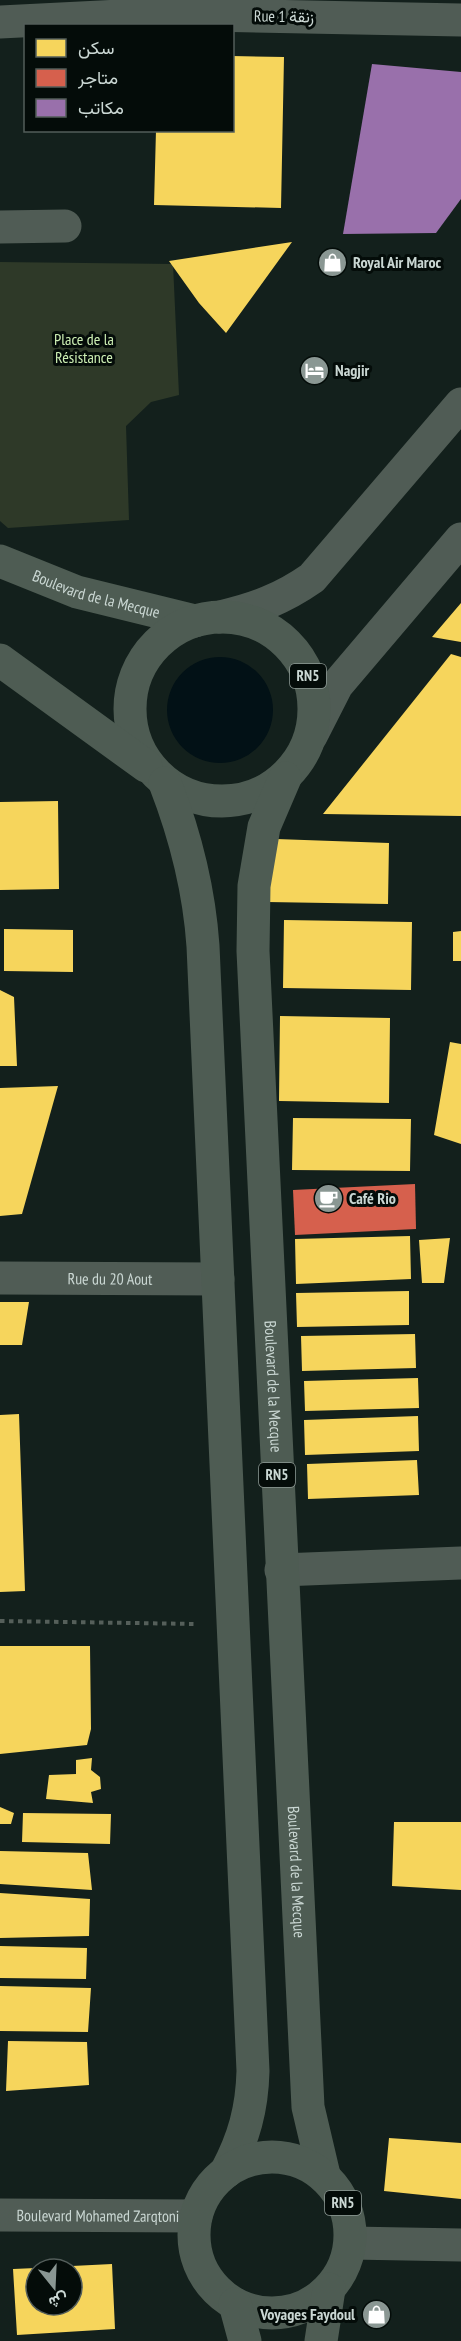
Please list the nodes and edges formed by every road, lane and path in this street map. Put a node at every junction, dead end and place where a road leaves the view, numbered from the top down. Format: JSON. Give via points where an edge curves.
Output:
{"nodes":[{"id":1,"x":160,"y":7,"type":"edge"},
{"id":2,"x":461,"y":20,"type":"edge"},
{"id":3,"x":0,"y":22,"type":"edge"},
{"id":4,"x":65,"y":226,"type":"dead end"},
{"id":5,"x":0,"y":227,"type":"edge"},
{"id":6,"x":461,"y":404,"type":"edge"},
{"id":7,"x":461,"y":538,"type":"edge"},
{"id":8,"x":0,"y":561,"type":"edge"},
{"id":9,"x":207,"y":619,"type":"junction"},
{"id":10,"x":0,"y":660,"type":"edge"},
{"id":11,"x":311,"y":736,"type":"junction"},
{"id":12,"x":158,"y":776,"type":"junction"},
{"id":13,"x":285,"y":778,"type":"junction"},
{"id":14,"x":0,"y":1278,"type":"edge"},
{"id":15,"x":218,"y":1279,"type":"junction"},
{"id":16,"x":461,"y":1563,"type":"edge"},
{"id":17,"x":281,"y":1570,"type":"junction"},
{"id":18,"x":0,"y":1621,"type":"edge"},
{"id":19,"x":233,"y":1624,"type":"junction"},
{"id":20,"x":226,"y":2172,"type":"junction"},
{"id":21,"x":324,"y":2175,"type":"junction"},
{"id":22,"x":0,"y":2215,"type":"edge"},
{"id":23,"x":196,"y":2216,"type":"junction"},
{"id":24,"x":351,"y":2243,"type":"junction"},
{"id":25,"x":461,"y":2246,"type":"edge"},
{"id":26,"x":329,"y":2289,"type":"junction"},
{"id":27,"x":235,"y":2304,"type":"junction"},
{"id":28,"x":245,"y":2341,"type":"edge"},
{"id":29,"x":321,"y":2341,"type":"edge"}],
"edges":[{"from":1,"to":2,"type":"street","name":"Rue 1 زنقة"},
{"from":1,"to":3,"type":"street","name":"Rue 1 زنقة"},
{"from":4,"to":5,"type":"street"},
{"from":6,"to":9,"type":"street","via":[[312,578],[255,609]]},
{"from":7,"to":11,"type":"street","via":[[338,685]]},
{"from":8,"to":9,"type":"main road","name":"Boulevard de la Mecque","number":"RN5","via":[[77,592]]},
{"from":9,"to":11,"type":"main road","number":"RN5","via":[[244,619],[268,628],[288,644],[303,664],[312,687],[315,712]]},
{"from":9,"to":12,"type":"main road","number":"RN5","via":[[167,634],[146,656],[133,683],[129,713],[135,743]]},
{"from":10,"to":12,"type":"main road","number":"RN5"},
{"from":11,"to":13,"type":"main road","number":"RN5","via":[[301,759]]},
{"from":12,"to":13,"type":"main road","number":"RN5","via":[[187,796],[213,802],[239,801],[263,793]]},
{"from":12,"to":15,"type":"main road","number":"RN5","via":[[192,862],[200,903]]},
{"from":13,"to":17,"type":"main road","name":"Boulevard de la Mecque","number":"RN5","via":[[264,827],[254,886],[253,951]]},
{"from":14,"to":15,"type":"street","name":"Rue du 20 Aout"},
{"from":15,"to":19,"type":"main road","number":"RN5"},
{"from":16,"to":17,"type":"street"},
{"from":17,"to":21,"type":"main road","name":"Boulevard de la Mecque","number":"RN5","via":[[308,2107]]},
{"from":18,"to":19,"type":"path"},
{"from":19,"to":20,"type":"main road","number":"RN5","via":[[254,2071],[245,2132]]},
{"from":20,"to":21,"type":"main road","number":"RN5","via":[[250,2160],[276,2157],[301,2162]]},
{"from":20,"to":23,"type":"main road","number":"RN5","via":[[207,2191]]},
{"from":21,"to":24,"type":"main road","number":"RN5","via":[[346,2210]]},
{"from":22,"to":23,"type":"street","name":"Boulevard Mohamed Zarqtoni"},
{"from":23,"to":27,"type":"main road","number":"RN5","via":[[194,2242],[200,2267],[214,2288]]},
{"from":24,"to":25,"type":"street"},
{"from":24,"to":26,"type":"main road","number":"RN5","via":[[344,2268]]},
{"from":26,"to":27,"type":"main road","number":"RN5","via":[[309,2304],[284,2312],[259,2312]]},
{"from":26,"to":29,"type":"main road","number":"RN5"},
{"from":27,"to":28,"type":"main road"}]}
